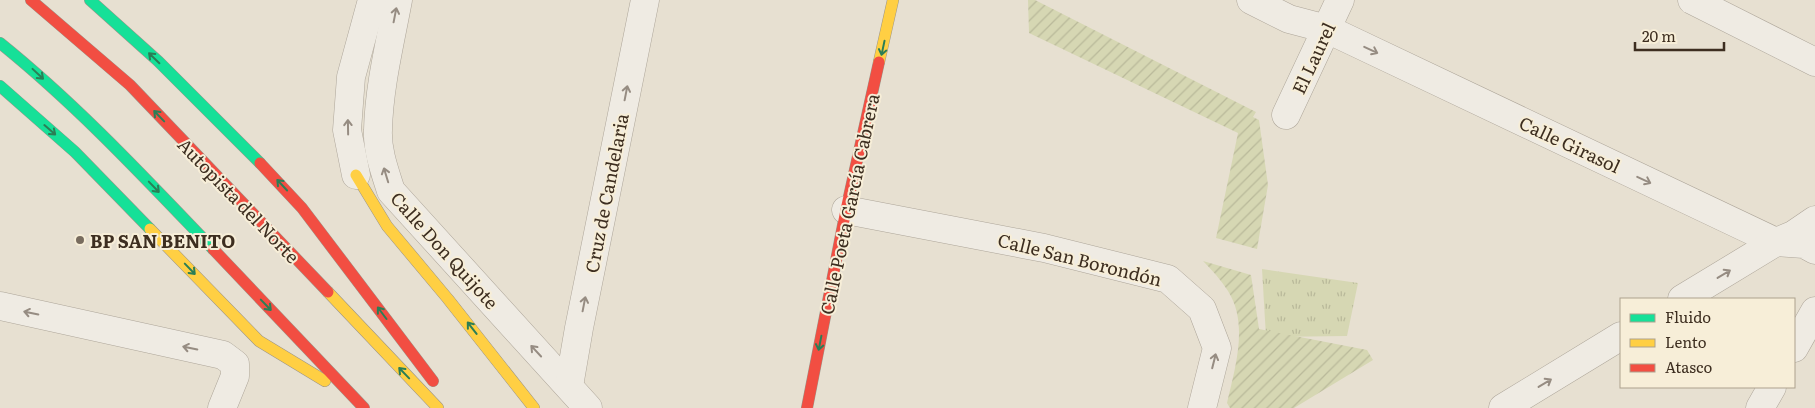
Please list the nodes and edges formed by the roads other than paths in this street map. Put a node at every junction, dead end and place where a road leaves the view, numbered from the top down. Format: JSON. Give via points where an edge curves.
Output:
{"nodes":[{"id":1,"x":31,"y":0,"type":"edge"},
{"id":2,"x":90,"y":0,"type":"edge"},
{"id":3,"x":372,"y":0,"type":"edge"},
{"id":4,"x":398,"y":0,"type":"edge"},
{"id":5,"x":645,"y":0,"type":"edge"},
{"id":6,"x":893,"y":0,"type":"edge"},
{"id":7,"x":1251,"y":0,"type":"edge"},
{"id":8,"x":1340,"y":0,"type":"edge"},
{"id":9,"x":1692,"y":0,"type":"edge"},
{"id":10,"x":1327,"y":29,"type":"junction"},
{"id":11,"x":0,"y":43,"type":"edge"},
{"id":12,"x":1815,"y":62,"type":"edge"},
{"id":13,"x":0,"y":86,"type":"edge"},
{"id":14,"x":1286,"y":115,"type":"dead end"},
{"id":15,"x":356,"y":175,"type":"joint"},
{"id":16,"x":846,"y":210,"type":"junction"},
{"id":17,"x":1815,"y":220,"type":"edge"},
{"id":18,"x":1776,"y":242,"type":"junction"},
{"id":19,"x":1815,"y":250,"type":"edge"},
{"id":20,"x":1684,"y":298,"type":"edge"},
{"id":21,"x":0,"y":306,"type":"edge"},
{"id":22,"x":1815,"y":311,"type":"edge"},
{"id":23,"x":1620,"y":337,"type":"edge"},
{"id":24,"x":1795,"y":346,"type":"edge"},
{"id":25,"x":569,"y":386,"type":"junction"},
{"id":26,"x":1771,"y":388,"type":"edge"},
{"id":27,"x":442,"y":393,"type":"dead end"},
{"id":28,"x":361,"y":405,"type":"edge"},
{"id":29,"x":222,"y":408,"type":"edge"},
{"id":30,"x":438,"y":408,"type":"edge"},
{"id":31,"x":534,"y":408,"type":"edge"},
{"id":32,"x":588,"y":408,"type":"edge"},
{"id":33,"x":807,"y":408,"type":"edge"},
{"id":34,"x":1202,"y":408,"type":"edge"},
{"id":35,"x":1503,"y":408,"type":"edge"},
{"id":36,"x":1760,"y":408,"type":"edge"}],
"edges":[{"from":30,"to":1,"type":"main road","name":"Autopista del Norte","one_way":true,"via":[[130,85]]},
{"from":27,"to":2,"type":"main road","one_way":true,"via":[[283,186],[201,103]]},
{"from":15,"to":3,"type":"street","one_way":true,"via":[[347,130],[351,77]]},
{"from":25,"to":4,"type":"street","name":"Calle Don Quijote","one_way":true,"via":[[391,191],[378,132],[384,72]]},
{"from":25,"to":5,"type":"street","name":"Cruz de Candelaria","one_way":true},
{"from":6,"to":16,"type":"main road","name":"Calle Poeta García Cabrera","one_way":true},
{"from":7,"to":10,"type":"street","name":"Calle Girasol","via":[[1289,19]]},
{"from":8,"to":10,"type":"street","name":"El Laurel"},
{"from":9,"to":12,"type":"street"},
{"from":10,"to":14,"type":"street","name":"El Laurel"},
{"from":10,"to":18,"type":"street","name":"Calle Girasol","one_way":true},
{"from":11,"to":28,"type":"main road","one_way":true,"via":[[104,134]]},
{"from":13,"to":28,"type":"main road","one_way":true,"via":[[75,152],[259,341]]},
{"from":31,"to":15,"type":"main road","one_way":true,"via":[[387,226]]},
{"from":16,"to":33,"type":"main road","name":"Calle Poeta García Cabrera","one_way":true},
{"from":34,"to":16,"type":"street","name":"Calle San Borondón","one_way":true,"via":[[1217,348],[1202,310],[1168,279],[1044,248]]},
{"from":17,"to":18,"type":"street"},
{"from":18,"to":19,"type":"street","name":"Calle Girasol","via":[[1804,244]]},
{"from":20,"to":18,"type":"street","one_way":true},
{"from":29,"to":21,"type":"street","one_way":true,"via":[[235,376],[235,364],[223,355]]},
{"from":22,"to":24,"type":"street"},
{"from":35,"to":23,"type":"street","one_way":true},
{"from":25,"to":32,"type":"street","name":"Calle Don Quijote"},
{"from":26,"to":36,"type":"street"}]}
